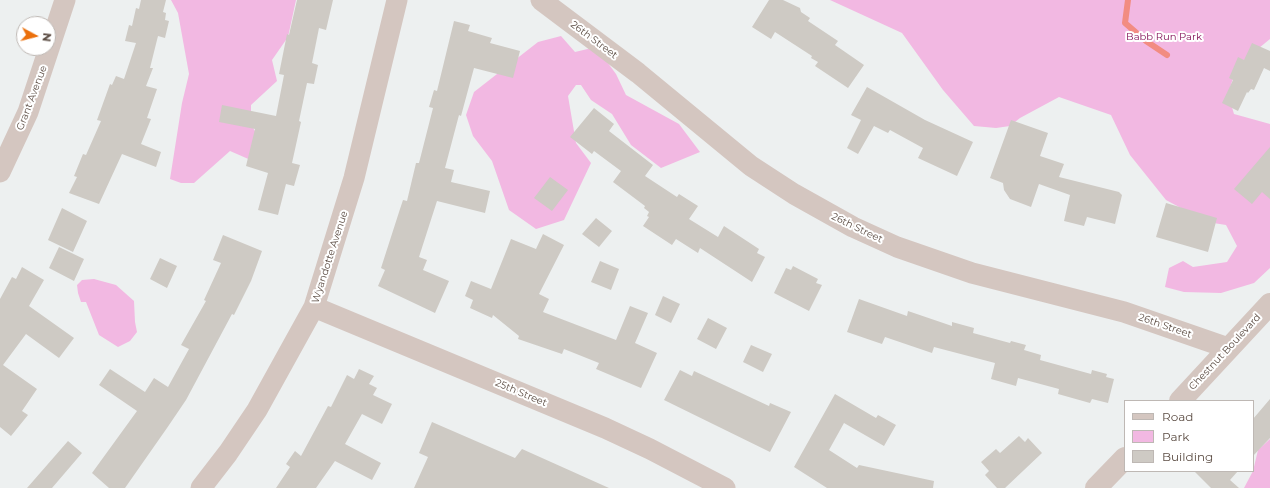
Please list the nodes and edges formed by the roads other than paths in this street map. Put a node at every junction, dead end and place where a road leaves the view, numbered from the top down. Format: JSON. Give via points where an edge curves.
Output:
{"nodes":[{"id":1,"x":66,"y":0,"type":"edge"},
{"id":2,"x":397,"y":0,"type":"edge"},
{"id":3,"x":541,"y":0,"type":"edge"},
{"id":4,"x":0,"y":172,"type":"edge"},
{"id":5,"x":1270,"y":304,"type":"edge"},
{"id":6,"x":314,"y":307,"type":"junction"},
{"id":7,"x":1228,"y":348,"type":"junction"},
{"id":8,"x":1181,"y":400,"type":"edge"},
{"id":9,"x":1124,"y":459,"type":"edge"},
{"id":10,"x":201,"y":488,"type":"edge"},
{"id":11,"x":725,"y":488,"type":"edge"},
{"id":12,"x":1096,"y":488,"type":"edge"}],
"edges":[{"from":1,"to":4,"type":"street","name":"Grant Avenue","via":[[28,112]]},
{"from":2,"to":6,"type":"street","name":"Wyandotte Avenue","via":[[354,178]]},
{"from":3,"to":7,"type":"street","name":"26th Street","via":[[638,73],[751,166],[794,194],[852,226],[897,247],[972,273],[1124,312]]},
{"from":5,"to":7,"type":"street","name":"Chestnut Boulevard"},
{"from":6,"to":10,"type":"street","name":"Wyandotte Avenue","via":[[257,410]]},
{"from":6,"to":11,"type":"street","name":"25th Street","via":[[605,428]]},
{"from":7,"to":8,"type":"street","name":"Chestnut Boulevard"},
{"from":9,"to":12,"type":"street"}]}
